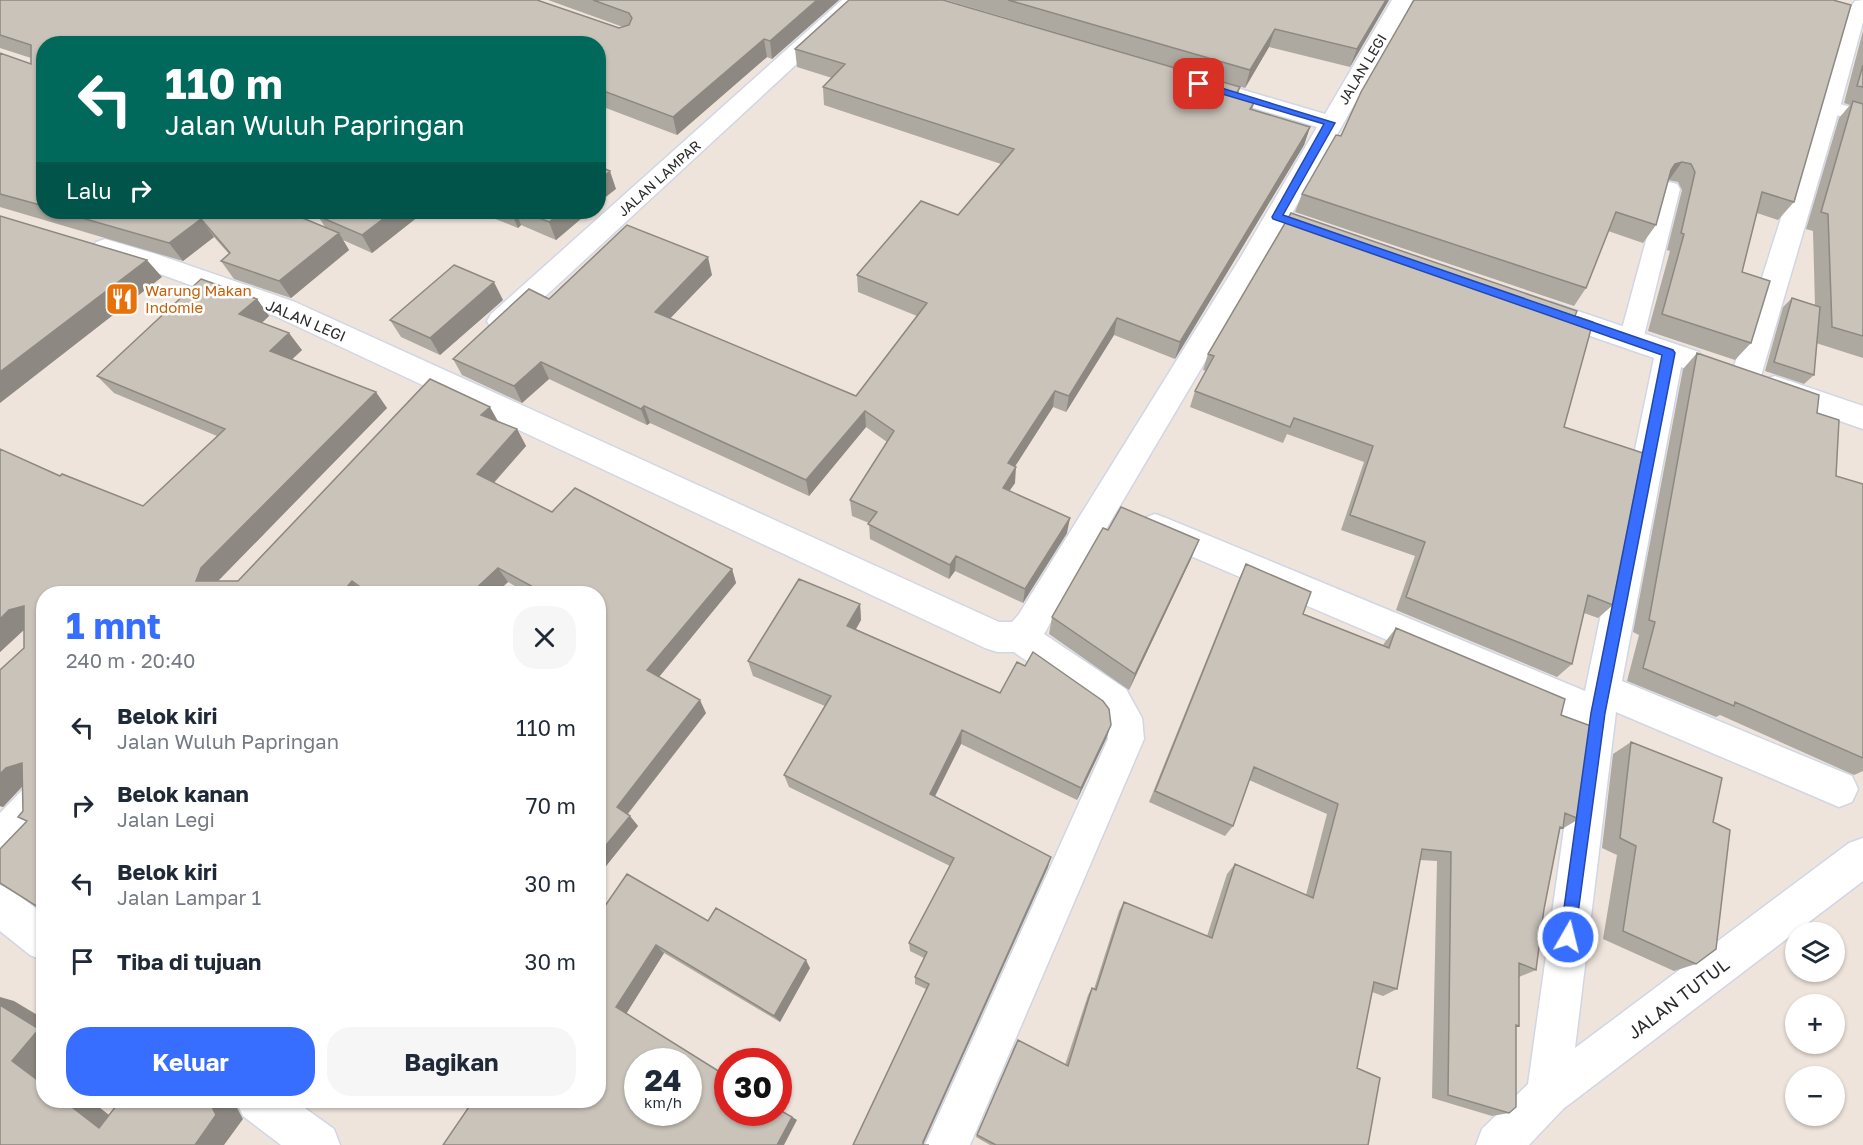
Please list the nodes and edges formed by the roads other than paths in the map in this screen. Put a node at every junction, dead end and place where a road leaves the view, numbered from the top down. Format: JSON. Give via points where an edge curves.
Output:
{"nodes":[{"id":1,"x":855,"y":0,"type":"edge"},
{"id":2,"x":1403,"y":0,"type":"edge"},
{"id":3,"x":1863,"y":6,"type":"edge"},
{"id":4,"x":1173,"y":76,"type":"edge"},
{"id":5,"x":1828,"y":107,"type":"junction"},
{"id":6,"x":1863,"y":116,"type":"edge"},
{"id":7,"x":1330,"y":123,"type":"junction"},
{"id":8,"x":1670,"y":189,"type":"edge"},
{"id":9,"x":79,"y":240,"type":"edge"},
{"id":10,"x":1532,"y":305,"type":"edge"},
{"id":11,"x":479,"y":340,"type":"edge"},
{"id":12,"x":1631,"y":340,"type":"junction"},
{"id":13,"x":1669,"y":353,"type":"junction"},
{"id":14,"x":1728,"y":371,"type":"junction"},
{"id":15,"x":1863,"y":418,"type":"edge"},
{"id":16,"x":1104,"y":506,"type":"junction"},
{"id":17,"x":1020,"y":637,"type":"junction"},
{"id":18,"x":1600,"y":701,"type":"junction"},
{"id":19,"x":1839,"y":789,"type":"dead end"},
{"id":20,"x":36,"y":802,"type":"edge"},
{"id":21,"x":0,"y":840,"type":"edge"},
{"id":22,"x":1863,"y":857,"type":"edge"},
{"id":23,"x":0,"y":905,"type":"edge"},
{"id":24,"x":36,"y":934,"type":"edge"},
{"id":25,"x":1548,"y":1094,"type":"junction"},
{"id":26,"x":268,"y":1108,"type":"edge"},
{"id":27,"x":318,"y":1145,"type":"edge"},
{"id":28,"x":947,"y":1145,"type":"edge"},
{"id":29,"x":1498,"y":1145,"type":"edge"}],
"edges":[{"from":1,"to":11,"type":"street","name":"JALAN LAMPAR"},
{"from":2,"to":7,"type":"street","name":"JALAN LEGI"},
{"from":3,"to":5,"type":"street","via":[[1849,26]]},
{"from":4,"to":7,"type":"street"},
{"from":5,"to":6,"type":"lane"},
{"from":5,"to":14,"type":"street"},
{"from":7,"to":16,"type":"street","name":"JALAN LEGI","via":[[1288,220],[1250,264]]},
{"from":8,"to":12,"type":"lane"},
{"from":9,"to":17,"type":"street","name":"JALAN LEGI","via":[[285,309],[997,637]]},
{"from":10,"to":12,"type":"street"},
{"from":12,"to":13,"type":"street"},
{"from":13,"to":14,"type":"street"},
{"from":13,"to":18,"type":"street"},
{"from":14,"to":15,"type":"street"},
{"from":16,"to":17,"type":"street","name":"JALAN LEGI"},
{"from":16,"to":18,"type":"street"},
{"from":17,"to":28,"type":"street","via":[[1113,701],[1124,718],[1126,739]]},
{"from":18,"to":19,"type":"street","via":[[1732,742]]},
{"from":18,"to":25,"type":"street"},
{"from":20,"to":21,"type":"street"},
{"from":22,"to":25,"type":"street","name":"JALAN TUTUL"},
{"from":23,"to":24,"type":"street"},
{"from":25,"to":29,"type":"street","name":"JALAN TUTUL"},
{"from":26,"to":27,"type":"street"}]}
